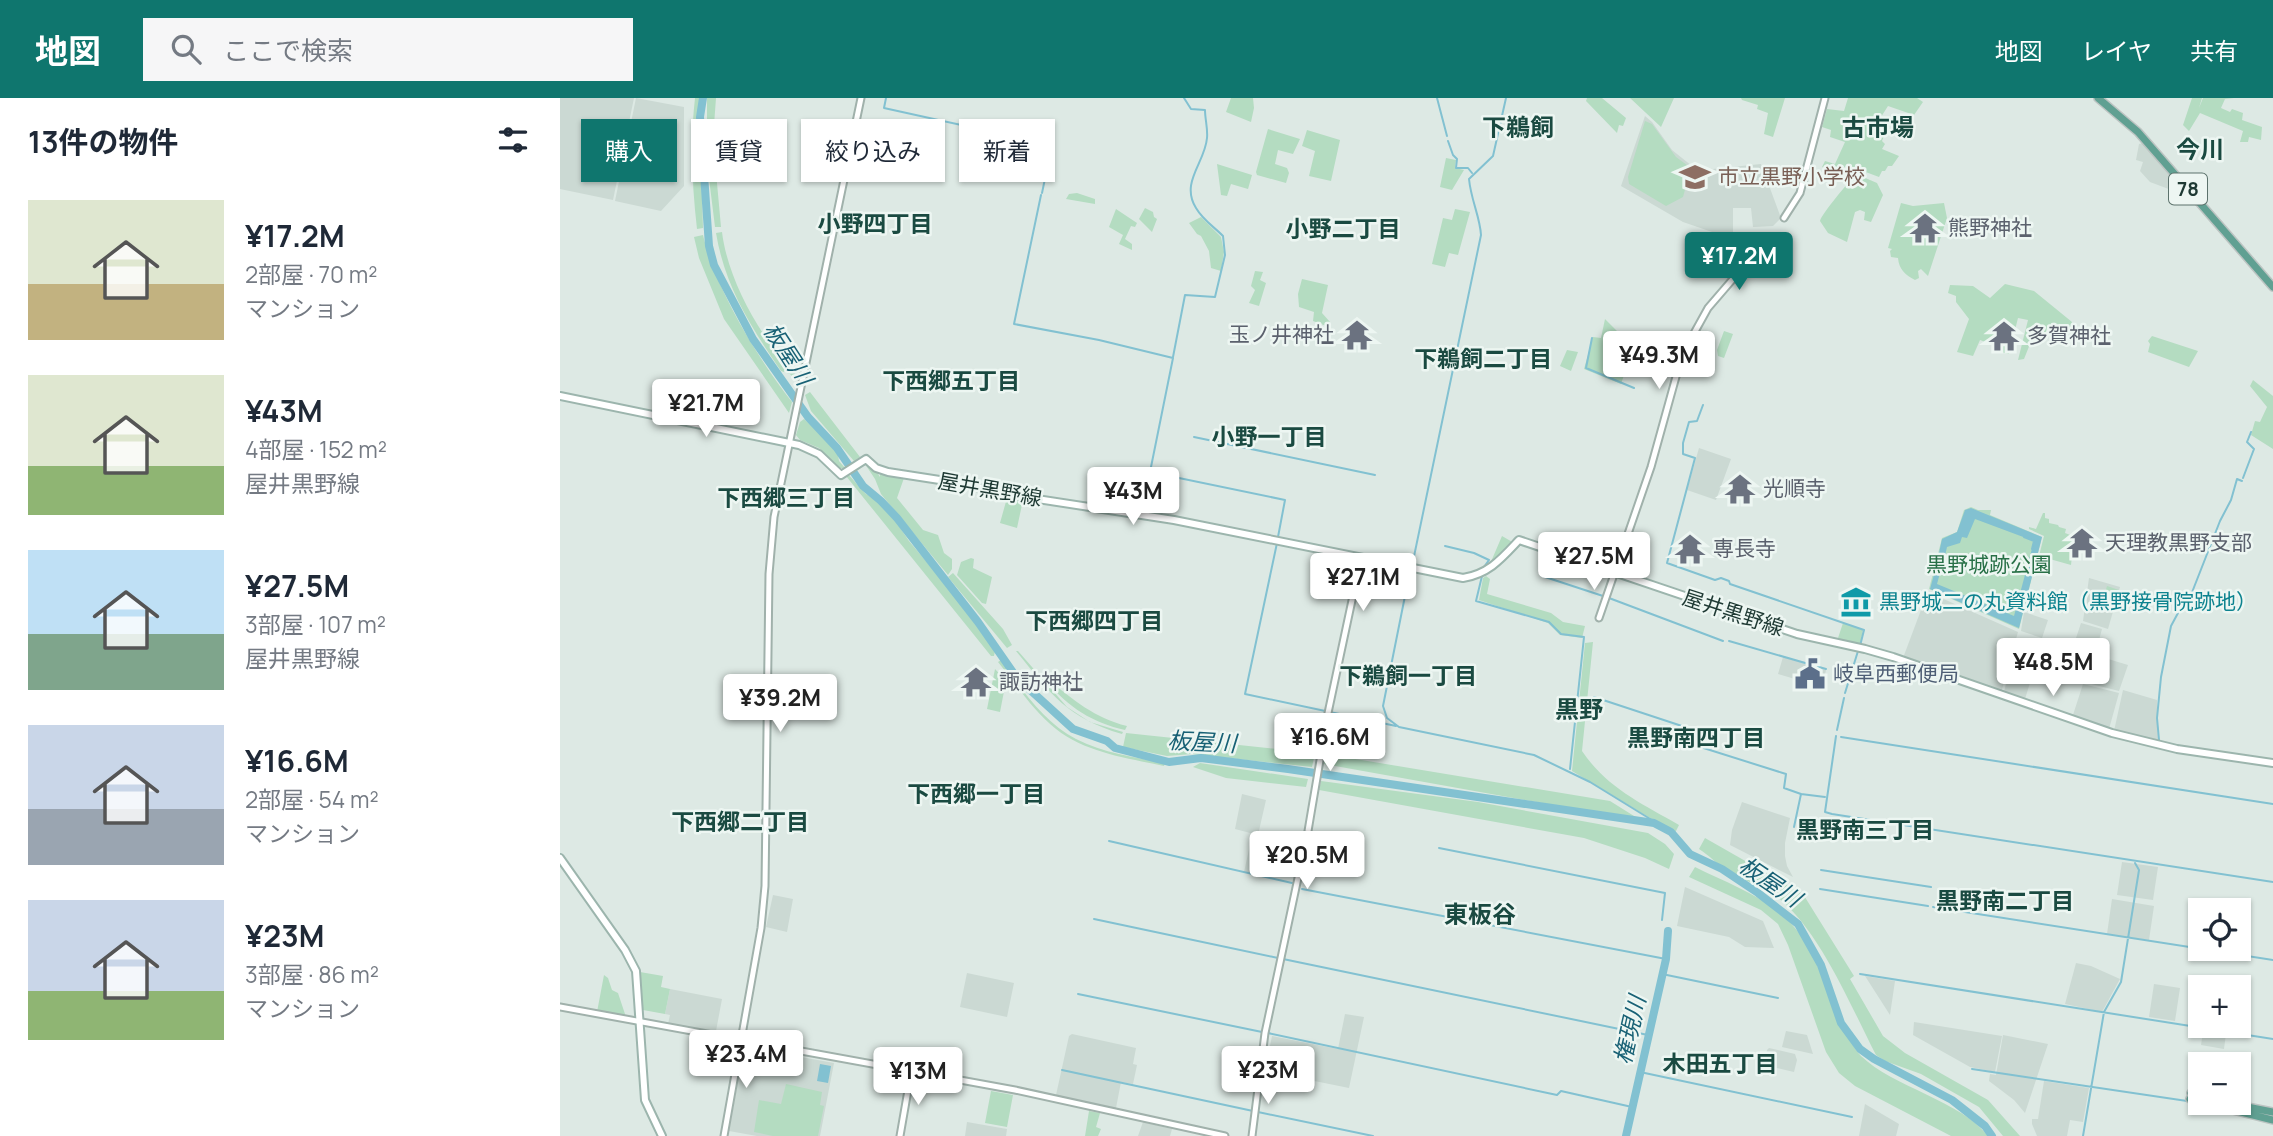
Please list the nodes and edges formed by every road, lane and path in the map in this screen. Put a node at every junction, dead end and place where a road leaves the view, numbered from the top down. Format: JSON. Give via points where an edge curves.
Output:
{"nodes":[{"id":1,"x":861,"y":98,"type":"edge"},
{"id":2,"x":1825,"y":98,"type":"edge"},
{"id":3,"x":2098,"y":98,"type":"edge"},
{"id":4,"x":1784,"y":218,"type":"dead end"},
{"id":5,"x":1751,"y":258,"type":"dead end"},
{"id":6,"x":2271,"y":281,"type":"edge"},
{"id":7,"x":560,"y":396,"type":"edge"},
{"id":8,"x":789,"y":443,"type":"junction"},
{"id":9,"x":1361,"y":558,"type":"junction"},
{"id":10,"x":1614,"y":573,"type":"junction"},
{"id":11,"x":1599,"y":618,"type":"dead end"},
{"id":12,"x":2273,"y":763,"type":"edge"},
{"id":13,"x":560,"y":858,"type":"edge"},
{"id":14,"x":560,"y":1007,"type":"edge"},
{"id":15,"x":639,"y":1023,"type":"junction"},
{"id":16,"x":741,"y":1040,"type":"junction"},
{"id":17,"x":911,"y":1073,"type":"junction"},
{"id":18,"x":2251,"y":1108,"type":"edge"},
{"id":19,"x":2273,"y":1112,"type":"edge"},
{"id":20,"x":2251,"y":1115,"type":"edge"},
{"id":21,"x":2273,"y":1120,"type":"edge"},
{"id":22,"x":662,"y":1136,"type":"edge"},
{"id":23,"x":724,"y":1136,"type":"edge"},
{"id":24,"x":900,"y":1136,"type":"edge"},
{"id":25,"x":1226,"y":1136,"type":"edge"},
{"id":26,"x":1252,"y":1136,"type":"edge"}],
"edges":[{"from":1,"to":8,"type":"street"},
{"from":2,"to":4,"type":"street","via":[[1800,194]]},
{"from":3,"to":6,"type":"main road","number":"78","via":[[2138,132]]},
{"from":5,"to":10,"type":"street","via":[[1708,308],[1682,355],[1651,467]]},
{"from":7,"to":8,"type":"main road","name":"屋井黒野線"},
{"from":8,"to":9,"type":"main road","name":"屋井黒野線","via":[[819,454],[838,474],[863,460],[888,472],[1174,520]]},
{"from":8,"to":16,"type":"street","via":[[769,566],[765,886]]},
{"from":9,"to":10,"type":"main road","name":"屋井黒野線","via":[[1463,578],[1478,576],[1495,565],[1519,540]]},
{"from":9,"to":26,"type":"street","via":[[1265,1033]]},
{"from":10,"to":11,"type":"street"},
{"from":10,"to":12,"type":"main road","name":"屋井黒野線","via":[[1797,634],[1893,657],[2112,733],[2178,749]]},
{"from":13,"to":15,"type":"main road","via":[[636,971]]},
{"from":14,"to":15,"type":"street"},
{"from":15,"to":16,"type":"street"},
{"from":15,"to":22,"type":"main road","via":[[645,1100]]},
{"from":16,"to":17,"type":"street"},
{"from":16,"to":23,"type":"street"},
{"from":17,"to":24,"type":"street"},
{"from":17,"to":25,"type":"street","via":[[1015,1090]]},
{"from":18,"to":19,"type":"main road"},
{"from":20,"to":21,"type":"main road"}]}
